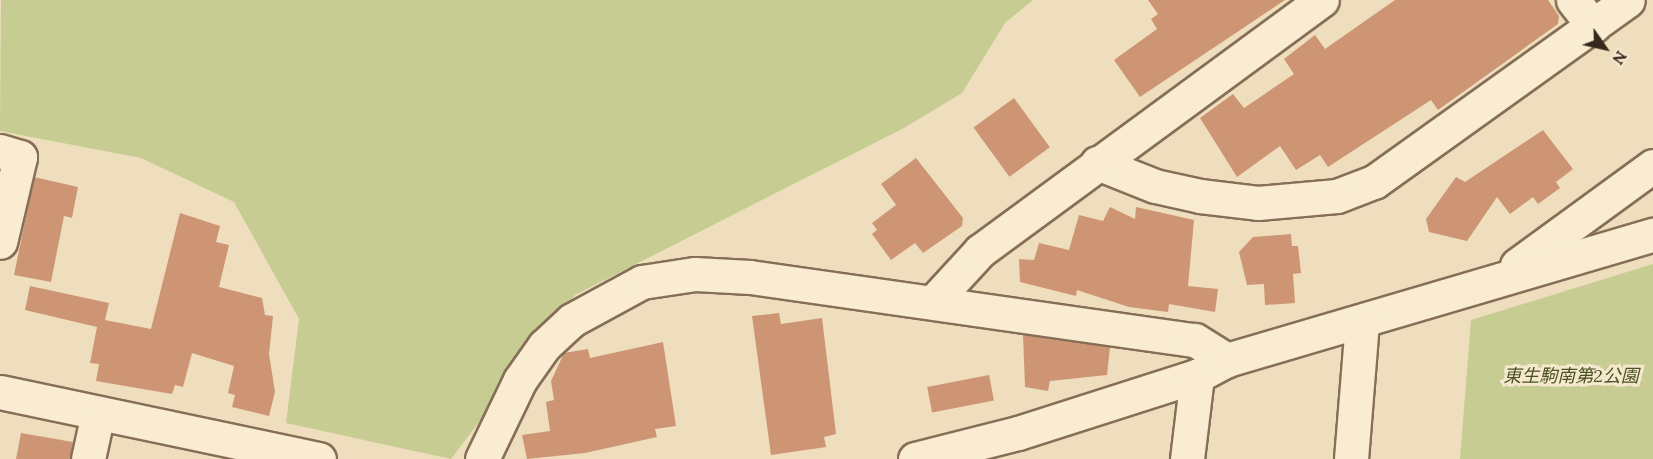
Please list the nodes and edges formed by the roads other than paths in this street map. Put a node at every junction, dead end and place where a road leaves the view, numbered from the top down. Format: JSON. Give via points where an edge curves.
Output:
{"nodes":[{"id":1,"x":1322,"y":0,"type":"edge"},
{"id":2,"x":1628,"y":0,"type":"edge"},
{"id":3,"x":1583,"y":13,"type":"edge"},
{"id":4,"x":0,"y":152,"type":"edge"},
{"id":5,"x":1097,"y":163,"type":"junction"},
{"id":6,"x":1653,"y":166,"type":"edge"},
{"id":7,"x":1653,"y":235,"type":"edge"},
{"id":8,"x":0,"y":242,"type":"edge"},
{"id":9,"x":1498,"y":279,"type":"junction"},
{"id":10,"x":934,"y":301,"type":"junction"},
{"id":11,"x":1362,"y":321,"type":"junction"},
{"id":12,"x":1227,"y":360,"type":"junction"},
{"id":13,"x":1197,"y":376,"type":"junction"},
{"id":14,"x":0,"y":392,"type":"edge"},
{"id":15,"x":98,"y":413,"type":"junction"},
{"id":16,"x":1017,"y":446,"type":"edge"},
{"id":17,"x":261,"y":454,"type":"edge"},
{"id":18,"x":88,"y":459,"type":"edge"},
{"id":19,"x":319,"y":459,"type":"edge"},
{"id":20,"x":482,"y":459,"type":"edge"},
{"id":21,"x":915,"y":459,"type":"edge"},
{"id":22,"x":1187,"y":459,"type":"edge"},
{"id":23,"x":1351,"y":459,"type":"edge"}],
"edges":[{"from":1,"to":5,"type":"street"},
{"from":2,"to":3,"type":"street"},
{"from":3,"to":5,"type":"street","via":[[1374,182],[1337,196],[1258,203],[1200,196],[1155,186]]},
{"from":4,"to":8,"type":"street","via":[[20,156]]},
{"from":5,"to":10,"type":"street","via":[[980,251]]},
{"from":6,"to":9,"type":"street"},
{"from":7,"to":9,"type":"street"},
{"from":9,"to":11,"type":"street"},
{"from":10,"to":12,"type":"street","via":[[1195,340]]},
{"from":10,"to":20,"type":"street","via":[[750,276],[695,274],[642,282],[606,297],[544,346],[494,427]]},
{"from":11,"to":12,"type":"street"},
{"from":11,"to":23,"type":"street"},
{"from":12,"to":13,"type":"street"},
{"from":13,"to":16,"type":"street"},
{"from":13,"to":22,"type":"street"},
{"from":14,"to":15,"type":"street"},
{"from":15,"to":17,"type":"street"},
{"from":15,"to":18,"type":"street"},
{"from":16,"to":21,"type":"street"},
{"from":17,"to":19,"type":"street"}]}
